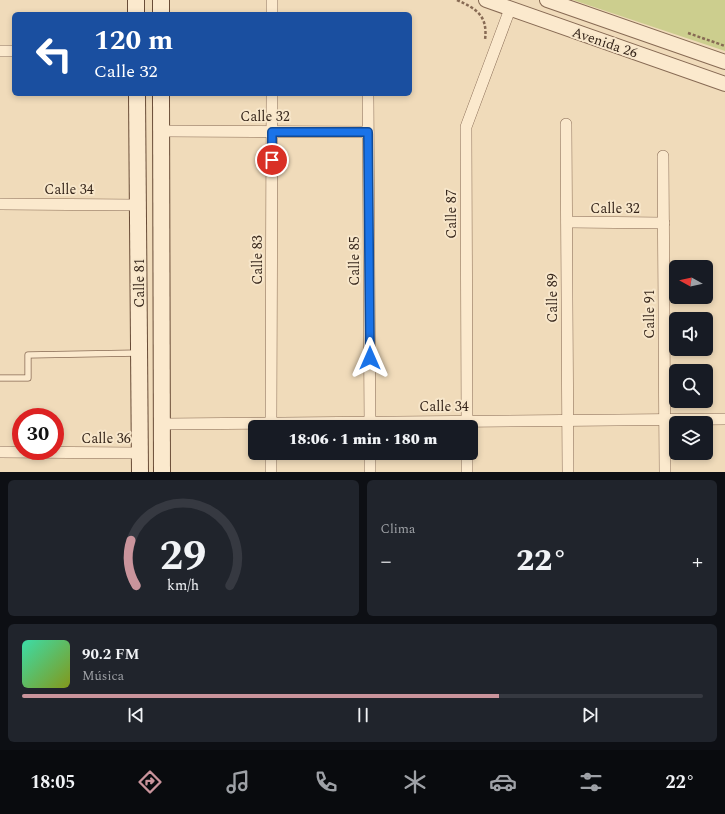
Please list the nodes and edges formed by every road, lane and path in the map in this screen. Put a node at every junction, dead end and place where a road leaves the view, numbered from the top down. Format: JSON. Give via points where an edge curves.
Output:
{"nodes":[{"id":1,"x":136,"y":0,"type":"edge"},
{"id":2,"x":160,"y":0,"type":"edge"},
{"id":3,"x":272,"y":0,"type":"edge"},
{"id":4,"x":457,"y":0,"type":"edge"},
{"id":5,"x":486,"y":0,"type":"edge"},
{"id":6,"x":547,"y":0,"type":"edge"},
{"id":7,"x":510,"y":9,"type":"junction"},
{"id":8,"x":136,"y":12,"type":"edge"},
{"id":9,"x":161,"y":12,"type":"edge"},
{"id":10,"x":272,"y":12,"type":"edge"},
{"id":11,"x":484,"y":45,"type":"dead end"},
{"id":12,"x":0,"y":51,"type":"edge"},
{"id":13,"x":12,"y":51,"type":"edge"},
{"id":14,"x":725,"y":62,"type":"edge"},
{"id":15,"x":725,"y":84,"type":"edge"},
{"id":16,"x":137,"y":96,"type":"edge"},
{"id":17,"x":161,"y":96,"type":"edge"},
{"id":18,"x":272,"y":96,"type":"edge"},
{"id":19,"x":368,"y":96,"type":"edge"},
{"id":20,"x":566,"y":124,"type":"dead end"},
{"id":21,"x":161,"y":131,"type":"junction"},
{"id":22,"x":272,"y":132,"type":"junction"},
{"id":23,"x":368,"y":132,"type":"junction"},
{"id":24,"x":663,"y":156,"type":"dead end"},
{"id":25,"x":0,"y":204,"type":"edge"},
{"id":26,"x":138,"y":205,"type":"junction"},
{"id":27,"x":567,"y":222,"type":"junction"},
{"id":28,"x":664,"y":223,"type":"junction"},
{"id":29,"x":139,"y":353,"type":"junction"},
{"id":30,"x":0,"y":378,"type":"edge"},
{"id":31,"x":725,"y":419,"type":"edge"},
{"id":32,"x":271,"y":420,"type":"edge"},
{"id":33,"x":370,"y":420,"type":"edge"},
{"id":34,"x":467,"y":420,"type":"edge"},
{"id":35,"x":567,"y":420,"type":"junction"},
{"id":36,"x":665,"y":420,"type":"junction"},
{"id":37,"x":162,"y":424,"type":"junction"},
{"id":38,"x":478,"y":424,"type":"edge"},
{"id":39,"x":248,"y":425,"type":"edge"},
{"id":40,"x":0,"y":452,"type":"edge"},
{"id":41,"x":140,"y":453,"type":"junction"},
{"id":42,"x":271,"y":460,"type":"edge"},
{"id":43,"x":370,"y":460,"type":"edge"},
{"id":44,"x":467,"y":460,"type":"edge"},
{"id":45,"x":140,"y":472,"type":"edge"},
{"id":46,"x":162,"y":472,"type":"edge"},
{"id":47,"x":271,"y":472,"type":"edge"},
{"id":48,"x":370,"y":472,"type":"edge"},
{"id":49,"x":467,"y":472,"type":"edge"},
{"id":50,"x":568,"y":472,"type":"edge"},
{"id":51,"x":665,"y":472,"type":"edge"}],
"edges":[{"from":1,"to":8,"type":"main road"},
{"from":2,"to":9,"type":"main road"},
{"from":3,"to":10,"type":"street"},
{"from":4,"to":11,"type":"path","via":[[472,7],[482,17],[486,32]]},
{"from":5,"to":7,"type":"street","name":"Avenida 26"},
{"from":6,"to":14,"type":"street","name":"Avenida 26"},
{"from":7,"to":15,"type":"street","name":"Avenida 26"},
{"from":7,"to":34,"type":"street","name":"Calle 87","via":[[466,127]]},
{"from":12,"to":13,"type":"street"},
{"from":16,"to":26,"type":"main road","name":"Calle 81"},
{"from":17,"to":21,"type":"main road","name":"Calle 81"},
{"from":18,"to":22,"type":"street","name":"Calle 83"},
{"from":19,"to":23,"type":"street","name":"Calle 85"},
{"from":20,"to":27,"type":"street","name":"Calle 89"},
{"from":21,"to":22,"type":"street","name":"Calle 32"},
{"from":21,"to":37,"type":"main road","name":"Calle 81"},
{"from":22,"to":23,"type":"street","name":"Calle 32"},
{"from":22,"to":32,"type":"street","name":"Calle 83"},
{"from":23,"to":33,"type":"street","name":"Calle 85"},
{"from":24,"to":28,"type":"street","name":"Calle 91"},
{"from":25,"to":26,"type":"street","name":"Calle 34"},
{"from":26,"to":29,"type":"main road","name":"Calle 81"},
{"from":27,"to":28,"type":"street","name":"Calle 32"},
{"from":27,"to":35,"type":"street","name":"Calle 89"},
{"from":28,"to":36,"type":"street","name":"Calle 91"},
{"from":29,"to":30,"type":"lane","via":[[28,355],[28,378]]},
{"from":29,"to":41,"type":"main road","name":"Calle 81"},
{"from":31,"to":36,"type":"street","name":"Calle 34"},
{"from":35,"to":36,"type":"street","name":"Calle 34"},
{"from":35,"to":38,"type":"street","name":"Calle 34"},
{"from":35,"to":50,"type":"street","name":"Calle 89"},
{"from":36,"to":51,"type":"street","name":"Calle 91"},
{"from":37,"to":39,"type":"street","name":"Calle 34"},
{"from":37,"to":46,"type":"main road","name":"Calle 81"},
{"from":40,"to":41,"type":"street","name":"Calle 36"},
{"from":41,"to":45,"type":"main road","name":"Calle 81"},
{"from":42,"to":47,"type":"street"},
{"from":43,"to":48,"type":"street"},
{"from":44,"to":49,"type":"street"}]}
